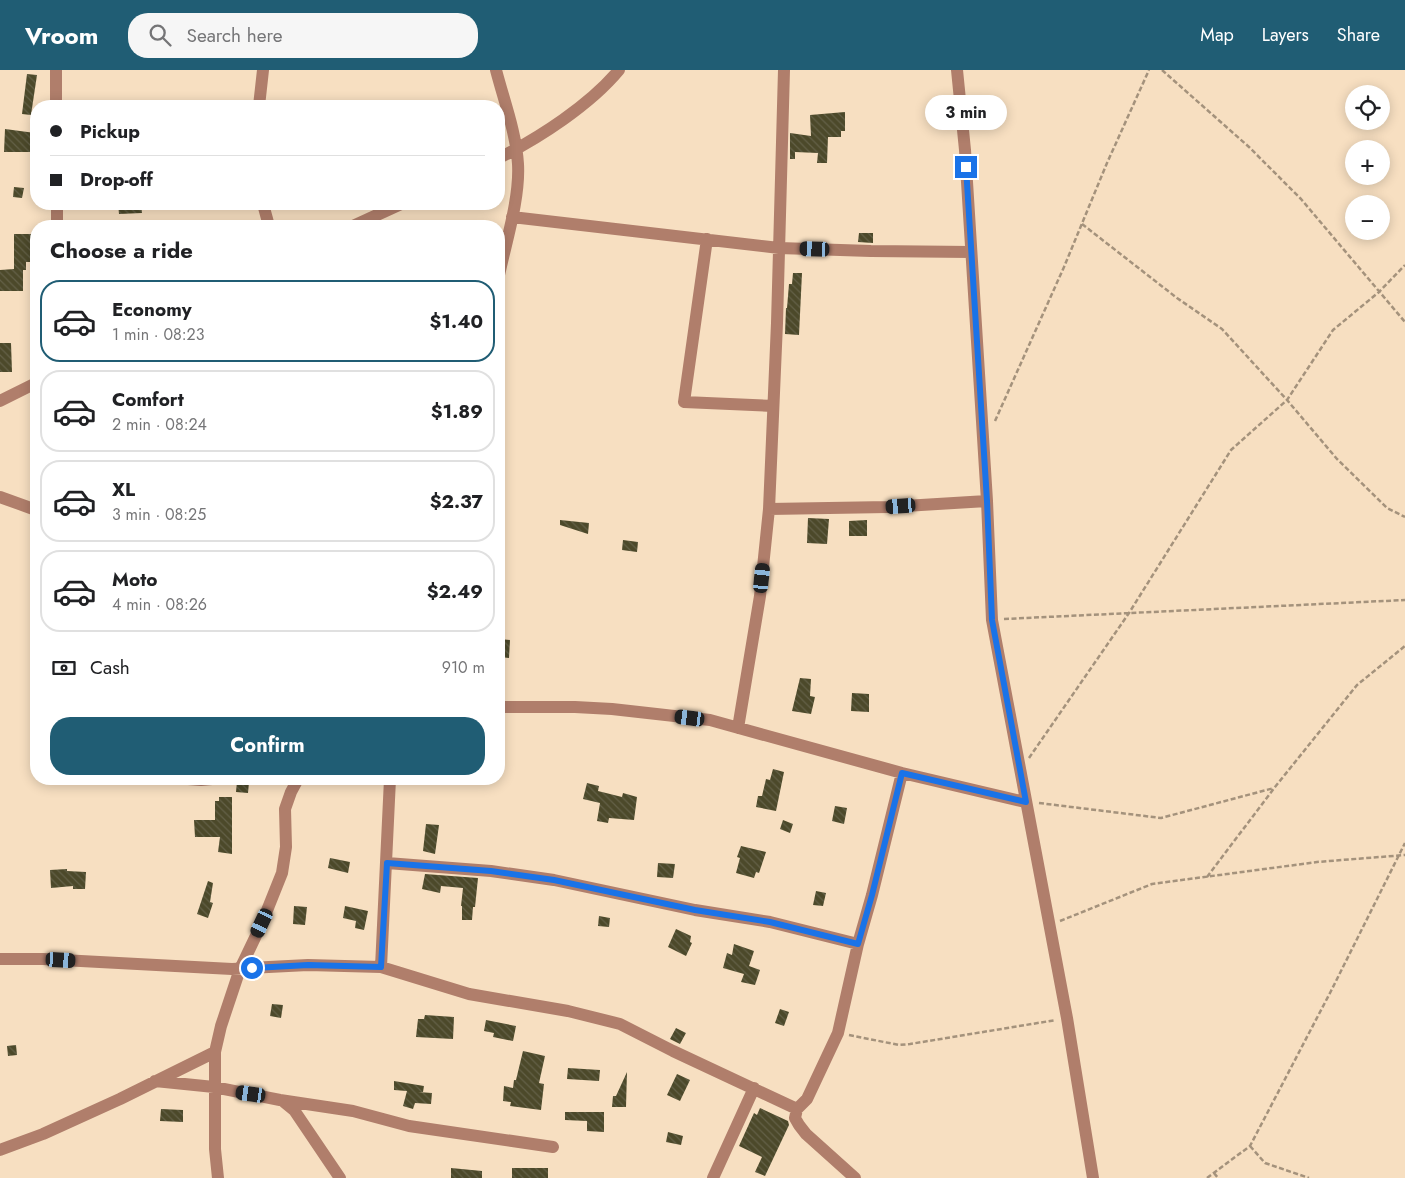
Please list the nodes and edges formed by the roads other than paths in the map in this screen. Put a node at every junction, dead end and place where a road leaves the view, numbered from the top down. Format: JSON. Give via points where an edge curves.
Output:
{"nodes":[{"id":1,"x":56,"y":70,"type":"edge"},
{"id":2,"x":263,"y":70,"type":"edge"},
{"id":3,"x":496,"y":70,"type":"edge"},
{"id":4,"x":619,"y":70,"type":"edge"},
{"id":5,"x":784,"y":70,"type":"edge"},
{"id":6,"x":956,"y":70,"type":"edge"},
{"id":7,"x":56,"y":100,"type":"edge"},
{"id":8,"x":260,"y":100,"type":"edge"},
{"id":9,"x":504,"y":100,"type":"edge"},
{"id":10,"x":505,"y":104,"type":"edge"},
{"id":11,"x":517,"y":149,"type":"junction"},
{"id":12,"x":505,"y":155,"type":"edge"},
{"id":13,"x":388,"y":210,"type":"edge"},
{"id":14,"x":512,"y":217,"type":"junction"},
{"id":15,"x":366,"y":220,"type":"edge"},
{"id":16,"x":707,"y":239,"type":"junction"},
{"id":17,"x":505,"y":248,"type":"edge"},
{"id":18,"x":779,"y":248,"type":"junction"},
{"id":19,"x":971,"y":252,"type":"junction"},
{"id":20,"x":30,"y":385,"type":"edge"},
{"id":21,"x":0,"y":401,"type":"edge"},
{"id":22,"x":773,"y":406,"type":"junction"},
{"id":23,"x":0,"y":497,"type":"edge"},
{"id":24,"x":987,"y":501,"type":"junction"},
{"id":25,"x":30,"y":508,"type":"edge"},
{"id":26,"x":769,"y":510,"type":"junction"},
{"id":27,"x":505,"y":707,"type":"edge"},
{"id":28,"x":738,"y":728,"type":"junction"},
{"id":29,"x":902,"y":773,"type":"junction"},
{"id":30,"x":295,"y":785,"type":"edge"},
{"id":31,"x":390,"y":785,"type":"edge"},
{"id":32,"x":1026,"y":802,"type":"junction"},
{"id":33,"x":387,"y":863,"type":"junction"},
{"id":34,"x":858,"y":944,"type":"junction"},
{"id":35,"x":0,"y":959,"type":"edge"},
{"id":36,"x":381,"y":967,"type":"junction"},
{"id":37,"x":240,"y":969,"type":"junction"},
{"id":38,"x":215,"y":1052,"type":"junction"},
{"id":39,"x":155,"y":1081,"type":"junction"},
{"id":40,"x":214,"y":1087,"type":"junction"},
{"id":41,"x":754,"y":1088,"type":"junction"},
{"id":42,"x":280,"y":1100,"type":"junction"},
{"id":43,"x":797,"y":1109,"type":"junction"},
{"id":44,"x":553,"y":1148,"type":"dead end"},
{"id":45,"x":0,"y":1150,"type":"edge"},
{"id":46,"x":218,"y":1178,"type":"edge"},
{"id":47,"x":340,"y":1178,"type":"edge"},
{"id":48,"x":712,"y":1178,"type":"edge"},
{"id":49,"x":855,"y":1178,"type":"edge"},
{"id":50,"x":1093,"y":1178,"type":"edge"}],
"edges":[{"from":1,"to":7,"type":"street"},
{"from":2,"to":8,"type":"street"},
{"from":3,"to":9,"type":"street"},
{"from":4,"to":11,"type":"street","via":[[573,112]]},
{"from":5,"to":18,"type":"street"},
{"from":6,"to":19,"type":"street"},
{"from":10,"to":11,"type":"street"},
{"from":11,"to":12,"type":"street"},
{"from":11,"to":14,"type":"street","via":[[518,176]]},
{"from":13,"to":15,"type":"street"},
{"from":14,"to":16,"type":"street"},
{"from":14,"to":17,"type":"street"},
{"from":16,"to":18,"type":"street"},
{"from":16,"to":22,"type":"street","via":[[684,402]]},
{"from":18,"to":19,"type":"street"},
{"from":18,"to":22,"type":"street"},
{"from":19,"to":24,"type":"street"},
{"from":20,"to":21,"type":"street"},
{"from":22,"to":26,"type":"street"},
{"from":23,"to":25,"type":"street"},
{"from":24,"to":26,"type":"street"},
{"from":24,"to":32,"type":"street","via":[[992,620]]},
{"from":26,"to":28,"type":"street","via":[[760,596]]},
{"from":27,"to":28,"type":"street","via":[[612,709],[710,720]]},
{"from":28,"to":29,"type":"street"},
{"from":29,"to":32,"type":"street"},
{"from":29,"to":34,"type":"street"},
{"from":30,"to":37,"type":"street","via":[[285,809],[286,847],[282,873]]},
{"from":31,"to":33,"type":"street"},
{"from":32,"to":50,"type":"street"},
{"from":33,"to":34,"type":"street","via":[[491,871],[554,880],[695,910],[770,922]]},
{"from":33,"to":36,"type":"street"},
{"from":34,"to":43,"type":"street","via":[[838,1034],[808,1099]]},
{"from":35,"to":37,"type":"street"},
{"from":36,"to":37,"type":"street","via":[[308,965]]},
{"from":36,"to":41,"type":"street","via":[[469,994],[568,1011],[620,1024]]},
{"from":37,"to":38,"type":"street"},
{"from":38,"to":39,"type":"street"},
{"from":38,"to":40,"type":"street"},
{"from":39,"to":40,"type":"street"},
{"from":39,"to":45,"type":"street","via":[[44,1134]]},
{"from":40,"to":42,"type":"street"},
{"from":40,"to":46,"type":"street"},
{"from":41,"to":43,"type":"street"},
{"from":41,"to":48,"type":"street"},
{"from":42,"to":44,"type":"street","via":[[352,1110],[409,1126]]},
{"from":42,"to":47,"type":"street","via":[[294,1110]]},
{"from":43,"to":49,"type":"street","via":[[795,1118],[798,1125]]}]}
